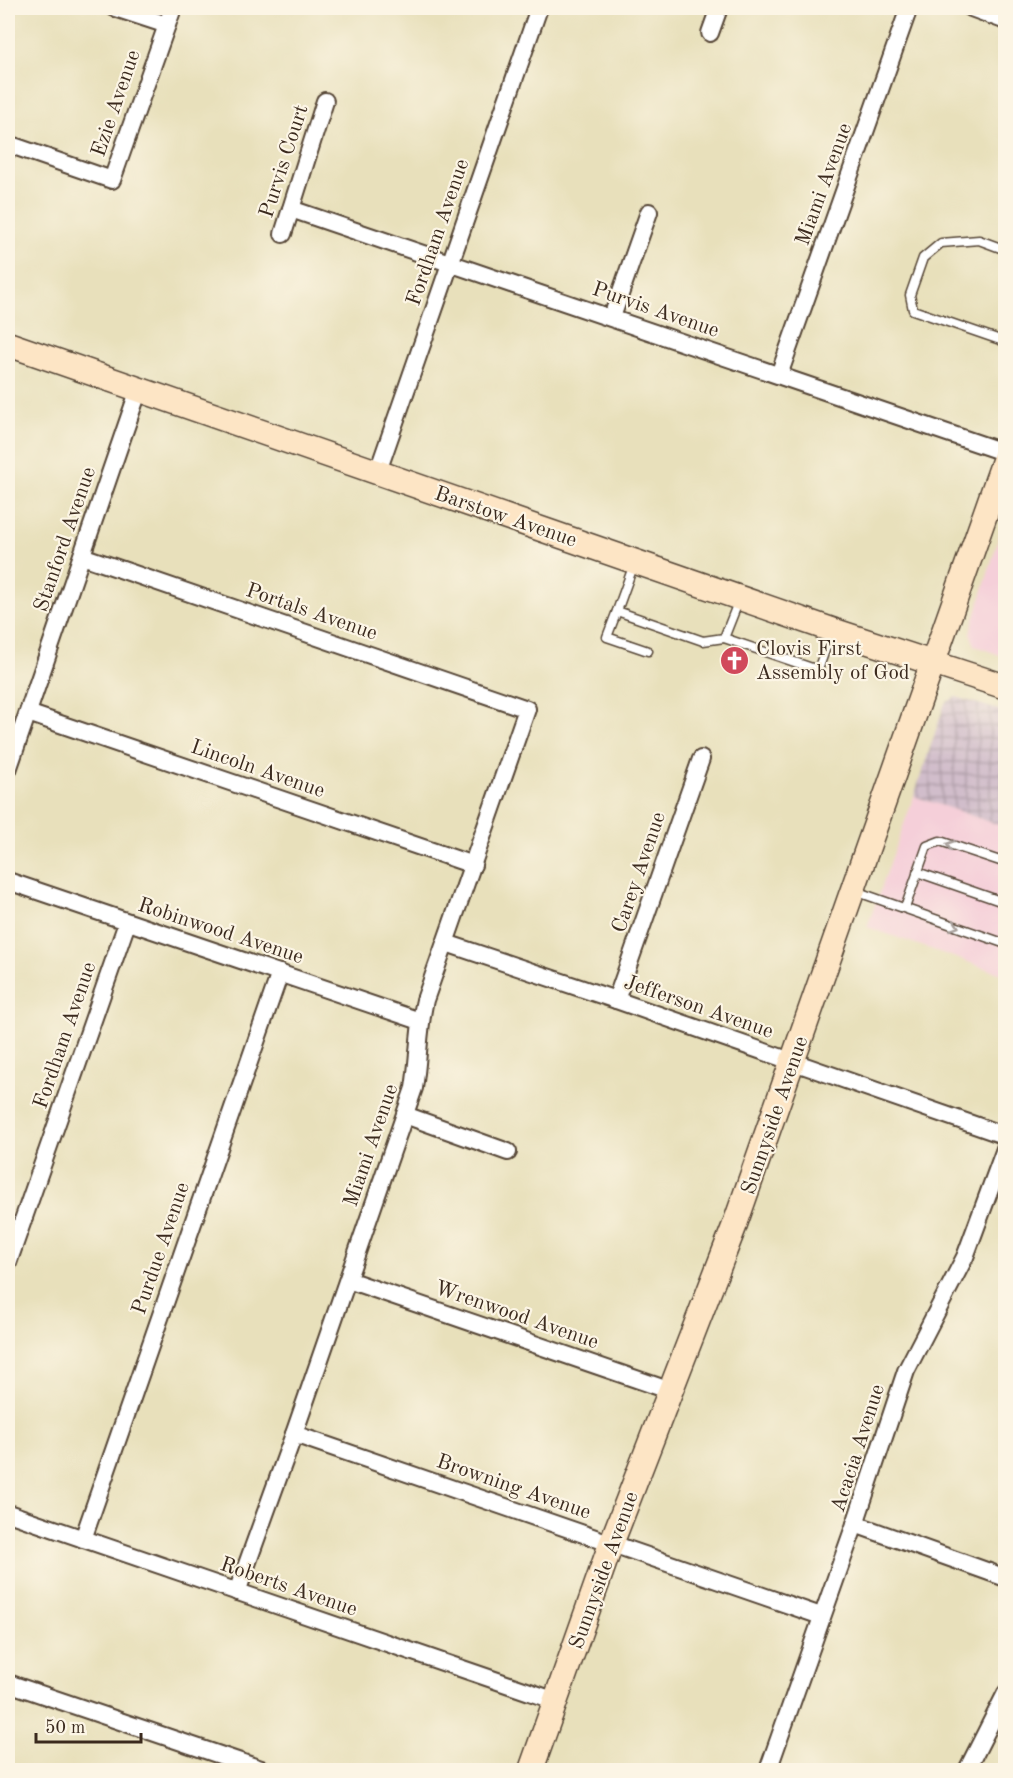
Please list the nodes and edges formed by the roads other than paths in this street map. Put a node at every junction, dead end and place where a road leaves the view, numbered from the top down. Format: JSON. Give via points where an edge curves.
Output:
{"nodes":[{"id":1,"x":115,"y":8,"type":"edge"},
{"id":2,"x":173,"y":8,"type":"edge"},
{"id":3,"x":539,"y":8,"type":"edge"},
{"id":4,"x":719,"y":8,"type":"edge"},
{"id":5,"x":909,"y":8,"type":"edge"},
{"id":6,"x":971,"y":8,"type":"edge"},
{"id":7,"x":1005,"y":21,"type":"edge"},
{"id":8,"x":167,"y":25,"type":"junction"},
{"id":9,"x":710,"y":33,"type":"dead end"},
{"id":10,"x":326,"y":101,"type":"dead end"},
{"id":11,"x":8,"y":144,"type":"edge"},
{"id":12,"x":291,"y":209,"type":"junction"},
{"id":13,"x":649,"y":212,"type":"dead end"},
{"id":14,"x":283,"y":234,"type":"dead end"},
{"id":15,"x":1005,"y":250,"type":"edge"},
{"id":16,"x":450,"y":263,"type":"junction"},
{"id":17,"x":612,"y":318,"type":"junction"},
{"id":18,"x":1005,"y":342,"type":"edge"},
{"id":19,"x":8,"y":344,"type":"edge"},
{"id":20,"x":779,"y":375,"type":"junction"},
{"id":21,"x":139,"y":389,"type":"junction"},
{"id":22,"x":1005,"y":454,"type":"edge"},
{"id":23,"x":378,"y":471,"type":"junction"},
{"id":24,"x":82,"y":556,"type":"junction"},
{"id":25,"x":635,"y":560,"type":"junction"},
{"id":26,"x":740,"y":597,"type":"junction"},
{"id":27,"x":617,"y":611,"type":"junction"},
{"id":28,"x":832,"y":630,"type":"junction"},
{"id":29,"x":724,"y":638,"type":"junction"},
{"id":30,"x":648,"y":651,"type":"dead end"},
{"id":31,"x":933,"y":663,"type":"junction"},
{"id":32,"x":1005,"y":687,"type":"edge"},
{"id":33,"x":527,"y":709,"type":"joint"},
{"id":34,"x":28,"y":713,"type":"junction"},
{"id":35,"x":701,"y":759,"type":"dead end"},
{"id":36,"x":8,"y":770,"type":"edge"},
{"id":37,"x":1005,"y":864,"type":"edge"},
{"id":38,"x":473,"y":865,"type":"junction"},
{"id":39,"x":917,"y":873,"type":"junction"},
{"id":40,"x":8,"y":881,"type":"edge"},
{"id":41,"x":852,"y":890,"type":"junction"},
{"id":42,"x":1005,"y":903,"type":"edge"},
{"id":43,"x":904,"y":908,"type":"junction"},
{"id":44,"x":127,"y":923,"type":"junction"},
{"id":45,"x":446,"y":944,"type":"junction"},
{"id":46,"x":1005,"y":944,"type":"edge"},
{"id":47,"x":280,"y":973,"type":"junction"},
{"id":48,"x":616,"y":1000,"type":"junction"},
{"id":49,"x":420,"y":1021,"type":"junction"},
{"id":50,"x":793,"y":1063,"type":"junction"},
{"id":51,"x":405,"y":1115,"type":"junction"},
{"id":52,"x":1005,"y":1136,"type":"edge"},
{"id":53,"x":1005,"y":1146,"type":"edge"},
{"id":54,"x":508,"y":1152,"type":"dead end"},
{"id":55,"x":11,"y":1242,"type":"edge"},
{"id":56,"x":8,"y":1263,"type":"edge"},
{"id":57,"x":348,"y":1280,"type":"junction"},
{"id":58,"x":671,"y":1391,"type":"junction"},
{"id":59,"x":294,"y":1434,"type":"junction"},
{"id":60,"x":8,"y":1512,"type":"edge"},
{"id":61,"x":855,"y":1524,"type":"junction"},
{"id":62,"x":83,"y":1539,"type":"junction"},
{"id":63,"x":611,"y":1544,"type":"junction"},
{"id":64,"x":1005,"y":1578,"type":"edge"},
{"id":65,"x":237,"y":1592,"type":"junction"},
{"id":66,"x":821,"y":1616,"type":"junction"},
{"id":67,"x":8,"y":1683,"type":"edge"},
{"id":68,"x":1005,"y":1693,"type":"edge"},
{"id":69,"x":556,"y":1701,"type":"junction"},
{"id":70,"x":264,"y":1770,"type":"edge"},
{"id":71,"x":531,"y":1770,"type":"edge"},
{"id":72,"x":768,"y":1770,"type":"edge"},
{"id":73,"x":967,"y":1770,"type":"edge"}],
"edges":[{"from":1,"to":8,"type":"street"},
{"from":2,"to":8,"type":"street","name":"Ezie Avenue"},
{"from":3,"to":16,"type":"street","name":"Fordham Avenue"},
{"from":4,"to":9,"type":"street"},
{"from":5,"to":20,"type":"street","name":"Miami Avenue"},
{"from":6,"to":7,"type":"street"},
{"from":8,"to":11,"type":"street","name":"Ezie Avenue","via":[[112,180]]},
{"from":10,"to":12,"type":"street","name":"Purvis Court"},
{"from":12,"to":14,"type":"street","name":"Purvis Court"},
{"from":12,"to":16,"type":"street","name":"Purvis Avenue"},
{"from":13,"to":17,"type":"street"},
{"from":15,"to":18,"type":"lane","via":[[979,240],[941,243],[922,258],[910,295],[913,310]]},
{"from":16,"to":17,"type":"street","name":"Purvis Avenue"},
{"from":16,"to":23,"type":"street","name":"Fordham Avenue"},
{"from":17,"to":20,"type":"street","name":"Purvis Avenue"},
{"from":19,"to":21,"type":"main road","name":"Barstow Avenue"},
{"from":20,"to":22,"type":"street","name":"Purvis Avenue"},
{"from":21,"to":23,"type":"main road","name":"Barstow Avenue"},
{"from":21,"to":24,"type":"street","name":"Stanford Avenue"},
{"from":22,"to":31,"type":"main road","name":"Sunnyside Avenue"},
{"from":23,"to":25,"type":"main road","name":"Barstow Avenue"},
{"from":24,"to":33,"type":"street","name":"Portals Avenue"},
{"from":24,"to":34,"type":"street","name":"Stanford Avenue"},
{"from":25,"to":26,"type":"main road","name":"Barstow Avenue"},
{"from":25,"to":27,"type":"lane"},
{"from":26,"to":28,"type":"main road","name":"Barstow Avenue"},
{"from":26,"to":29,"type":"lane"},
{"from":27,"to":29,"type":"lane","via":[[703,641]]},
{"from":27,"to":30,"type":"lane","via":[[607,637]]},
{"from":28,"to":29,"type":"lane","via":[[818,670]]},
{"from":28,"to":31,"type":"main road","name":"Barstow Avenue"},
{"from":31,"to":32,"type":"main road","name":"Barstow Avenue"},
{"from":31,"to":41,"type":"main road","name":"Sunnyside Avenue"},
{"from":33,"to":38,"type":"street","name":"Miami Avenue"},
{"from":34,"to":36,"type":"street","name":"Stanford Avenue"},
{"from":34,"to":38,"type":"street","name":"Lincoln Avenue"},
{"from":35,"to":48,"type":"street","name":"Carey Avenue"},
{"from":37,"to":39,"type":"lane","one_way":true,"via":[[940,841],[927,846]]},
{"from":38,"to":45,"type":"street","name":"Miami Avenue"},
{"from":39,"to":42,"type":"lane"},
{"from":39,"to":43,"type":"lane"},
{"from":40,"to":44,"type":"street","name":"Robinwood Avenue"},
{"from":41,"to":43,"type":"lane"},
{"from":41,"to":50,"type":"main road","name":"Sunnyside Avenue"},
{"from":43,"to":46,"type":"lane","one_way":true},
{"from":44,"to":47,"type":"street","name":"Robinwood Avenue"},
{"from":44,"to":55,"type":"street","name":"Fordham Avenue"},
{"from":45,"to":48,"type":"street","name":"Jefferson Avenue"},
{"from":45,"to":49,"type":"street","name":"Miami Avenue"},
{"from":47,"to":49,"type":"street","name":"Robinwood Avenue"},
{"from":47,"to":62,"type":"street","name":"Purdue Avenue"},
{"from":48,"to":50,"type":"street","name":"Jefferson Avenue"},
{"from":49,"to":51,"type":"street","name":"Miami Avenue","via":[[418,1063]]},
{"from":50,"to":52,"type":"street","name":"Jefferson Avenue"},
{"from":50,"to":58,"type":"main road","name":"Sunnyside Avenue"},
{"from":51,"to":54,"type":"street"},
{"from":51,"to":57,"type":"street","name":"Miami Avenue"},
{"from":53,"to":61,"type":"street","name":"Acacia Avenue","via":[[965,1257],[906,1371]]},
{"from":55,"to":56,"type":"street","name":"Fordham Avenue"},
{"from":57,"to":58,"type":"street","name":"Wrenwood Avenue"},
{"from":57,"to":59,"type":"street","name":"Miami Avenue"},
{"from":58,"to":63,"type":"main road","name":"Sunnyside Avenue"},
{"from":59,"to":63,"type":"street","name":"Browning Avenue"},
{"from":59,"to":65,"type":"street","name":"Miami Avenue"},
{"from":60,"to":62,"type":"street","name":"Roberts Avenue"},
{"from":61,"to":64,"type":"street"},
{"from":61,"to":66,"type":"street","name":"Acacia Avenue"},
{"from":62,"to":65,"type":"street","name":"Roberts Avenue"},
{"from":63,"to":66,"type":"street","name":"Browning Avenue"},
{"from":63,"to":69,"type":"main road","name":"Sunnyside Avenue"},
{"from":65,"to":69,"type":"street","name":"Roberts Avenue"},
{"from":66,"to":72,"type":"street","name":"Acacia Avenue"},
{"from":67,"to":70,"type":"street"},
{"from":68,"to":73,"type":"street"},
{"from":69,"to":71,"type":"main road","name":"Sunnyside Avenue"}]}
